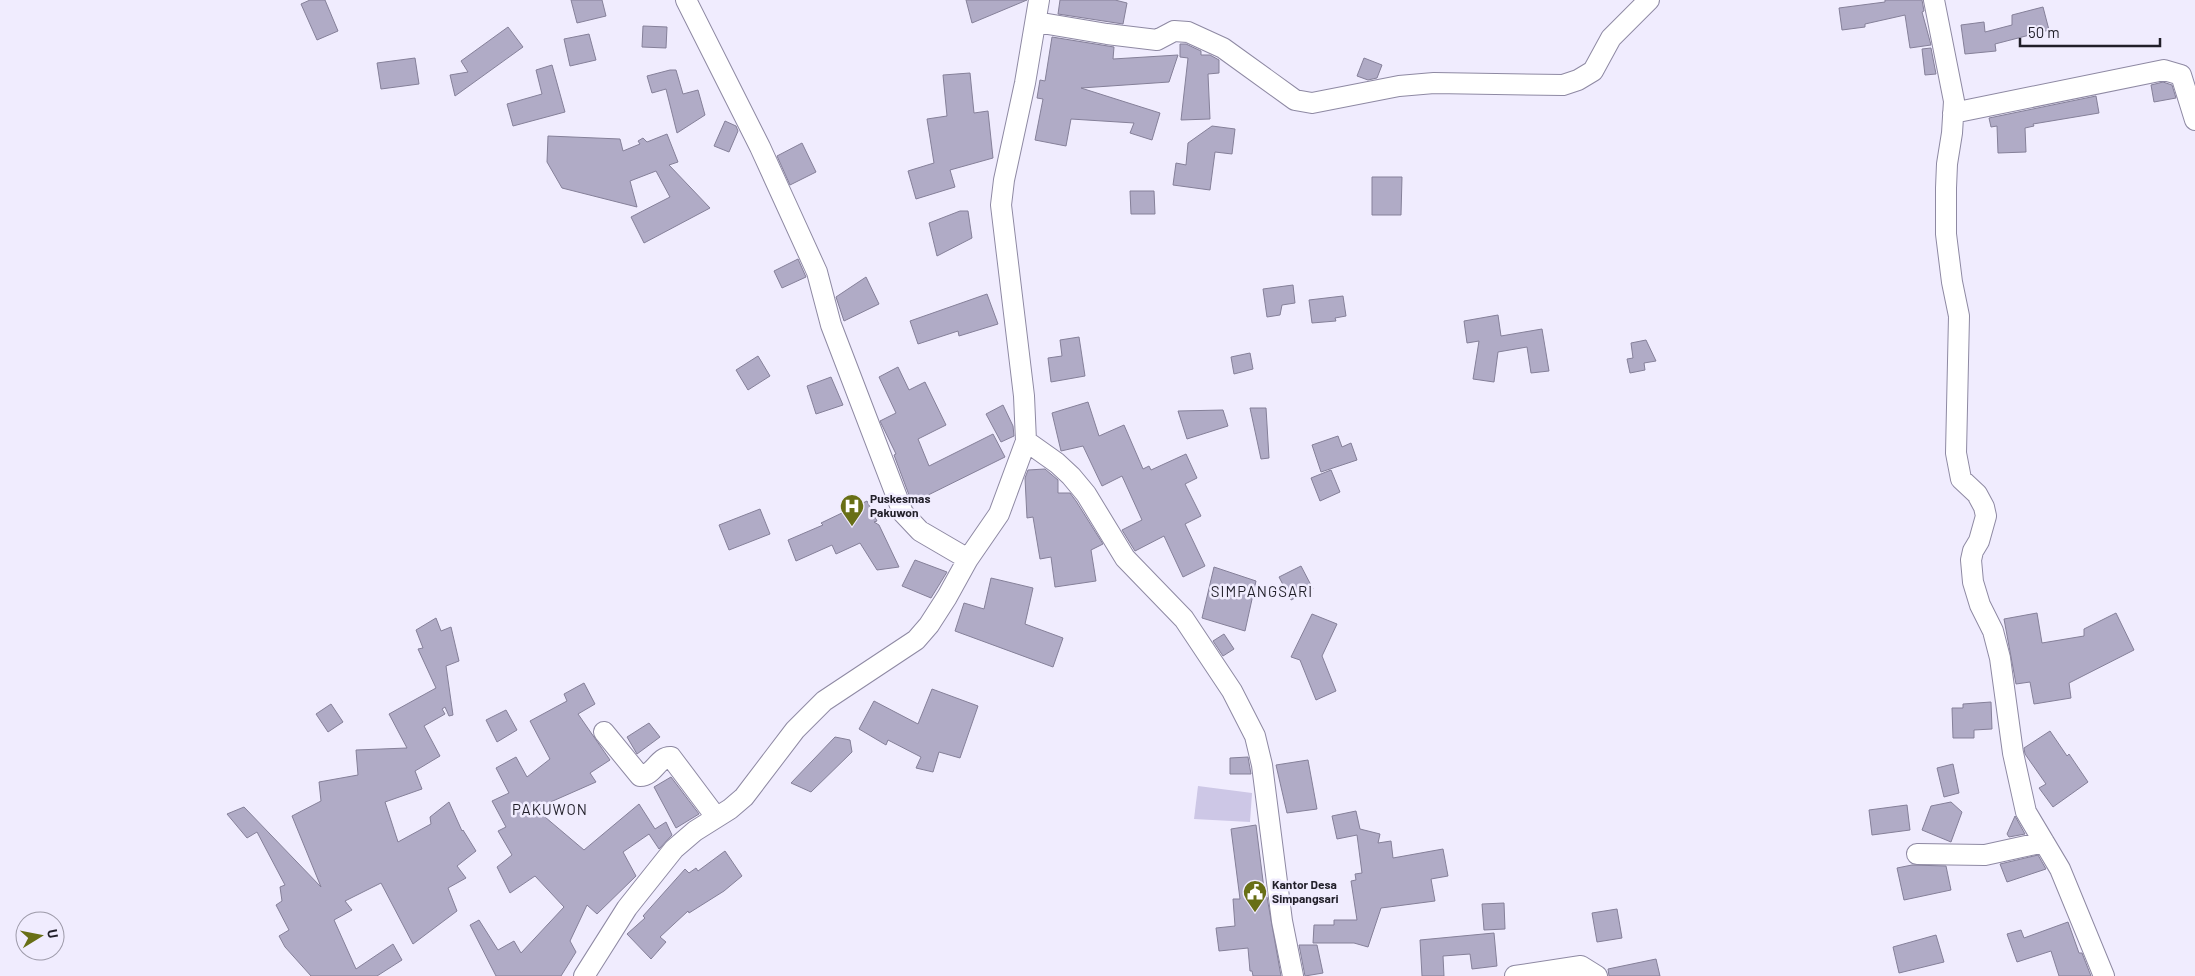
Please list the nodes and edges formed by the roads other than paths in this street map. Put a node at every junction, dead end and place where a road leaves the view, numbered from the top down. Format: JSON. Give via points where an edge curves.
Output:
{"nodes":[{"id":1,"x":686,"y":0,"type":"edge"},
{"id":2,"x":1039,"y":0,"type":"edge"},
{"id":3,"x":1649,"y":0,"type":"edge"},
{"id":4,"x":1934,"y":0,"type":"edge"},
{"id":5,"x":1036,"y":22,"type":"junction"},
{"id":6,"x":1953,"y":114,"type":"junction"},
{"id":7,"x":2195,"y":120,"type":"edge"},
{"id":8,"x":1026,"y":440,"type":"junction"},
{"id":9,"x":968,"y":559,"type":"junction"},
{"id":10,"x":604,"y":732,"type":"dead end"},
{"id":11,"x":716,"y":818,"type":"junction"},
{"id":12,"x":2044,"y":842,"type":"junction"},
{"id":13,"x":1917,"y":854,"type":"dead end"},
{"id":14,"x":584,"y":976,"type":"edge"},
{"id":15,"x":1294,"y":976,"type":"edge"},
{"id":16,"x":1515,"y":976,"type":"edge"},
{"id":17,"x":1597,"y":976,"type":"edge"},
{"id":18,"x":2104,"y":976,"type":"edge"}],
"edges":[{"from":1,"to":9,"type":"street","via":[[817,272],[831,325],[903,513],[920,531]]},
{"from":2,"to":5,"type":"street"},
{"from":3,"to":5,"type":"street","via":[[1611,38],[1593,71],[1563,85],[1434,83],[1399,86],[1312,103],[1295,100],[1223,48],[1188,32],[1174,31],[1157,40]]},
{"from":4,"to":6,"type":"street","via":[[1954,101]]},
{"from":5,"to":8,"type":"street","via":[[1001,205],[1024,396]]},
{"from":6,"to":7,"type":"street","via":[[2164,70],[2181,75]]},
{"from":6,"to":12,"type":"street","via":[[1946,188],[1946,234],[1959,316],[1956,453],[1961,479],[1978,494],[1984,507],[1983,529],[1971,560],[1973,582],[2000,658],[2021,795],[2026,812]]},
{"from":8,"to":9,"type":"street","via":[[999,514]]},
{"from":8,"to":15,"type":"street","via":[[1058,462],[1071,476],[1086,494],[1125,558],[1184,619],[1232,691],[1255,736],[1262,765],[1282,921]]},
{"from":9,"to":11,"type":"street","via":[[948,597],[916,640],[824,701],[795,730],[744,797]]},
{"from":10,"to":11,"type":"street","via":[[640,776],[647,775],[664,759],[671,757]]},
{"from":11,"to":14,"type":"street","via":[[674,849],[626,908]]},
{"from":12,"to":13,"type":"street","via":[[1985,855]]},
{"from":12,"to":18,"type":"street","via":[[2060,869]]},
{"from":16,"to":17,"type":"street","via":[[1581,966]]}]}
